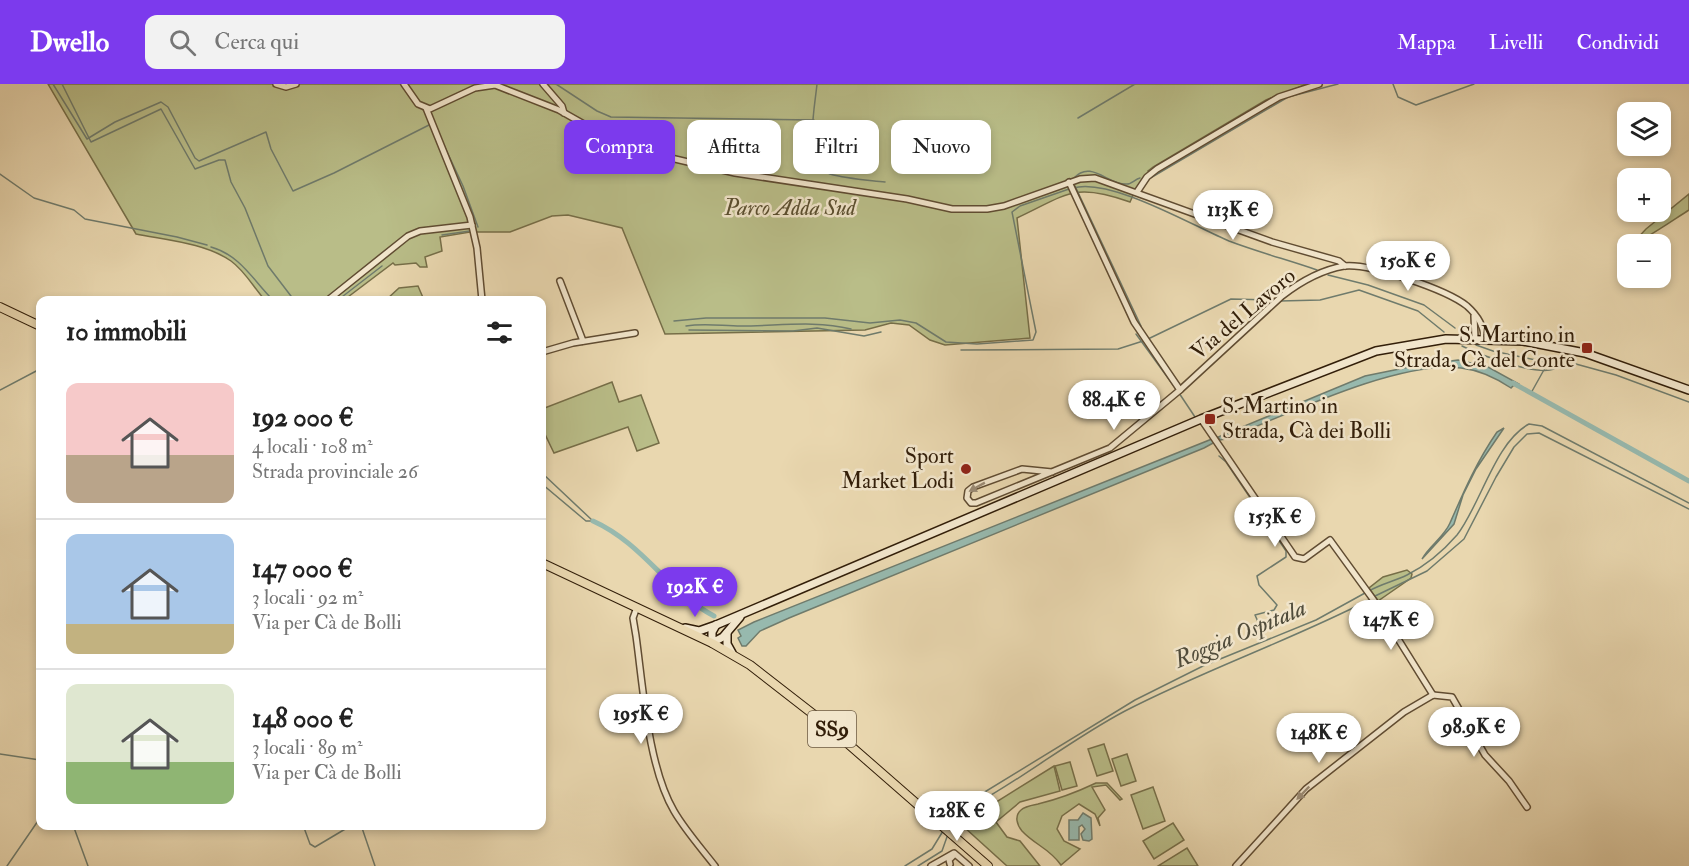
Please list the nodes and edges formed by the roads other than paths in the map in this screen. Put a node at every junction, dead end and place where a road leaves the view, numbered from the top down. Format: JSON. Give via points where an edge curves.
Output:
{"nodes":[{"id":1,"x":276,"y":84,"type":"edge"},
{"id":2,"x":296,"y":84,"type":"edge"},
{"id":3,"x":404,"y":84,"type":"edge"},
{"id":4,"x":543,"y":84,"type":"edge"},
{"id":5,"x":1319,"y":84,"type":"edge"},
{"id":6,"x":426,"y":108,"type":"junction"},
{"id":7,"x":564,"y":113,"type":"junction"},
{"id":8,"x":1069,"y":182,"type":"junction"},
{"id":9,"x":1137,"y":192,"type":"junction"},
{"id":10,"x":472,"y":225,"type":"junction"},
{"id":11,"x":1345,"y":266,"type":"junction"},
{"id":12,"x":560,"y":281,"type":"dead end"},
{"id":13,"x":333,"y":296,"type":"edge"},
{"id":14,"x":481,"y":296,"type":"edge"},
{"id":15,"x":0,"y":307,"type":"edge"},
{"id":16,"x":1474,"y":314,"type":"junction"},
{"id":17,"x":36,"y":324,"type":"edge"},
{"id":18,"x":635,"y":333,"type":"dead end"},
{"id":19,"x":1475,"y":338,"type":"junction"},
{"id":20,"x":1484,"y":338,"type":"junction"},
{"id":21,"x":583,"y":341,"type":"junction"},
{"id":22,"x":546,"y":351,"type":"edge"},
{"id":23,"x":1689,"y":390,"type":"edge"},
{"id":24,"x":1179,"y":391,"type":"junction"},
{"id":25,"x":1202,"y":419,"type":"junction"},
{"id":26,"x":1031,"y":469,"type":"junction"},
{"id":27,"x":1052,"y":472,"type":"junction"},
{"id":28,"x":1031,"y":482,"type":"junction"},
{"id":29,"x":546,"y":565,"type":"edge"},
{"id":30,"x":637,"y":607,"type":"junction"},
{"id":31,"x":744,"y":613,"type":"junction"},
{"id":32,"x":716,"y":625,"type":"junction"},
{"id":33,"x":676,"y":626,"type":"junction"},
{"id":34,"x":728,"y":629,"type":"junction"},
{"id":35,"x":712,"y":643,"type":"junction"},
{"id":36,"x":732,"y":653,"type":"junction"},
{"id":37,"x":1433,"y":695,"type":"junction"},
{"id":38,"x":1527,"y":807,"type":"dead end"},
{"id":39,"x":959,"y":855,"type":"junction"},
{"id":40,"x":938,"y":862,"type":"junction"},
{"id":41,"x":951,"y":865,"type":"edge"},
{"id":42,"x":715,"y":866,"type":"edge"},
{"id":43,"x":931,"y":866,"type":"edge"},
{"id":44,"x":969,"y":866,"type":"edge"},
{"id":45,"x":988,"y":866,"type":"edge"},
{"id":46,"x":1236,"y":866,"type":"edge"}],
"edges":[{"from":1,"to":2,"type":"street"},
{"from":3,"to":6,"type":"street","via":[[413,99]]},
{"from":4,"to":7,"type":"street","via":[[562,105]]},
{"from":5,"to":9,"type":"street","via":[[1272,100],[1157,169]]},
{"from":6,"to":7,"type":"street","via":[[490,85]]},
{"from":6,"to":10,"type":"street"},
{"from":7,"to":8,"type":"street","via":[[612,140],[658,155],[735,173],[952,209],[996,208]]},
{"from":8,"to":9,"type":"street","via":[[1095,178]]},
{"from":8,"to":24,"type":"street","via":[[1134,322]]},
{"from":9,"to":11,"type":"street"},
{"from":10,"to":13,"type":"street","via":[[408,236]]},
{"from":10,"to":14,"type":"street"},
{"from":11,"to":16,"type":"street","name":"Via del Lavoro","via":[[1404,277],[1463,304]]},
{"from":11,"to":24,"type":"street","name":"Via del Lavoro","via":[[1306,280],[1282,297]]},
{"from":12,"to":21,"type":"street"},
{"from":15,"to":17,"type":"main road"},
{"from":16,"to":19,"type":"street"},
{"from":16,"to":20,"type":"street","via":[[1482,325]]},
{"from":18,"to":21,"type":"street"},
{"from":19,"to":20,"type":"main road"},
{"from":19,"to":25,"type":"main road","via":[[1422,342],[1361,355]]},
{"from":20,"to":23,"type":"main road","via":[[1542,343],[1585,353]]},
{"from":21,"to":22,"type":"street"},
{"from":24,"to":27,"type":"street","name":"Via del Lavoro","via":[[1110,448]]},
{"from":25,"to":31,"type":"main road"},
{"from":25,"to":37,"type":"street","via":[[1295,557],[1304,559],[1330,540],[1368,591]]},
{"from":26,"to":27,"type":"street"},
{"from":26,"to":28,"type":"street"},
{"from":26,"to":28,"type":"street","name":"Via del Lavoro","one_way":true,"via":[[973,487],[967,498],[976,503]]},
{"from":27,"to":28,"type":"street","name":"Via del Lavoro"},
{"from":29,"to":30,"type":"main road","number":"SS9"},
{"from":30,"to":33,"type":"main road","number":"SS9"},
{"from":30,"to":42,"type":"street","via":[[633,618],[640,668],[664,789],[673,810]]},
{"from":31,"to":32,"type":"main road"},
{"from":31,"to":34,"type":"main road"},
{"from":32,"to":33,"type":"main road","via":[[699,631]]},
{"from":32,"to":35,"type":"main road"},
{"from":33,"to":35,"type":"main road","number":"SS9"},
{"from":34,"to":35,"type":"main road"},
{"from":34,"to":36,"type":"main road","via":[[726,639]]},
{"from":35,"to":36,"type":"main road","number":"SS9"},
{"from":36,"to":45,"type":"main road","number":"SS9","via":[[822,721]]},
{"from":37,"to":38,"type":"street","via":[[1452,698],[1485,755]]},
{"from":37,"to":46,"type":"street","one_way":true,"via":[[1404,712],[1306,789]]},
{"from":39,"to":40,"type":"street","via":[[951,854]]},
{"from":39,"to":41,"type":"street","via":[[950,858]]},
{"from":39,"to":44,"type":"street"},
{"from":40,"to":41,"type":"street"},
{"from":40,"to":43,"type":"street"}]}
